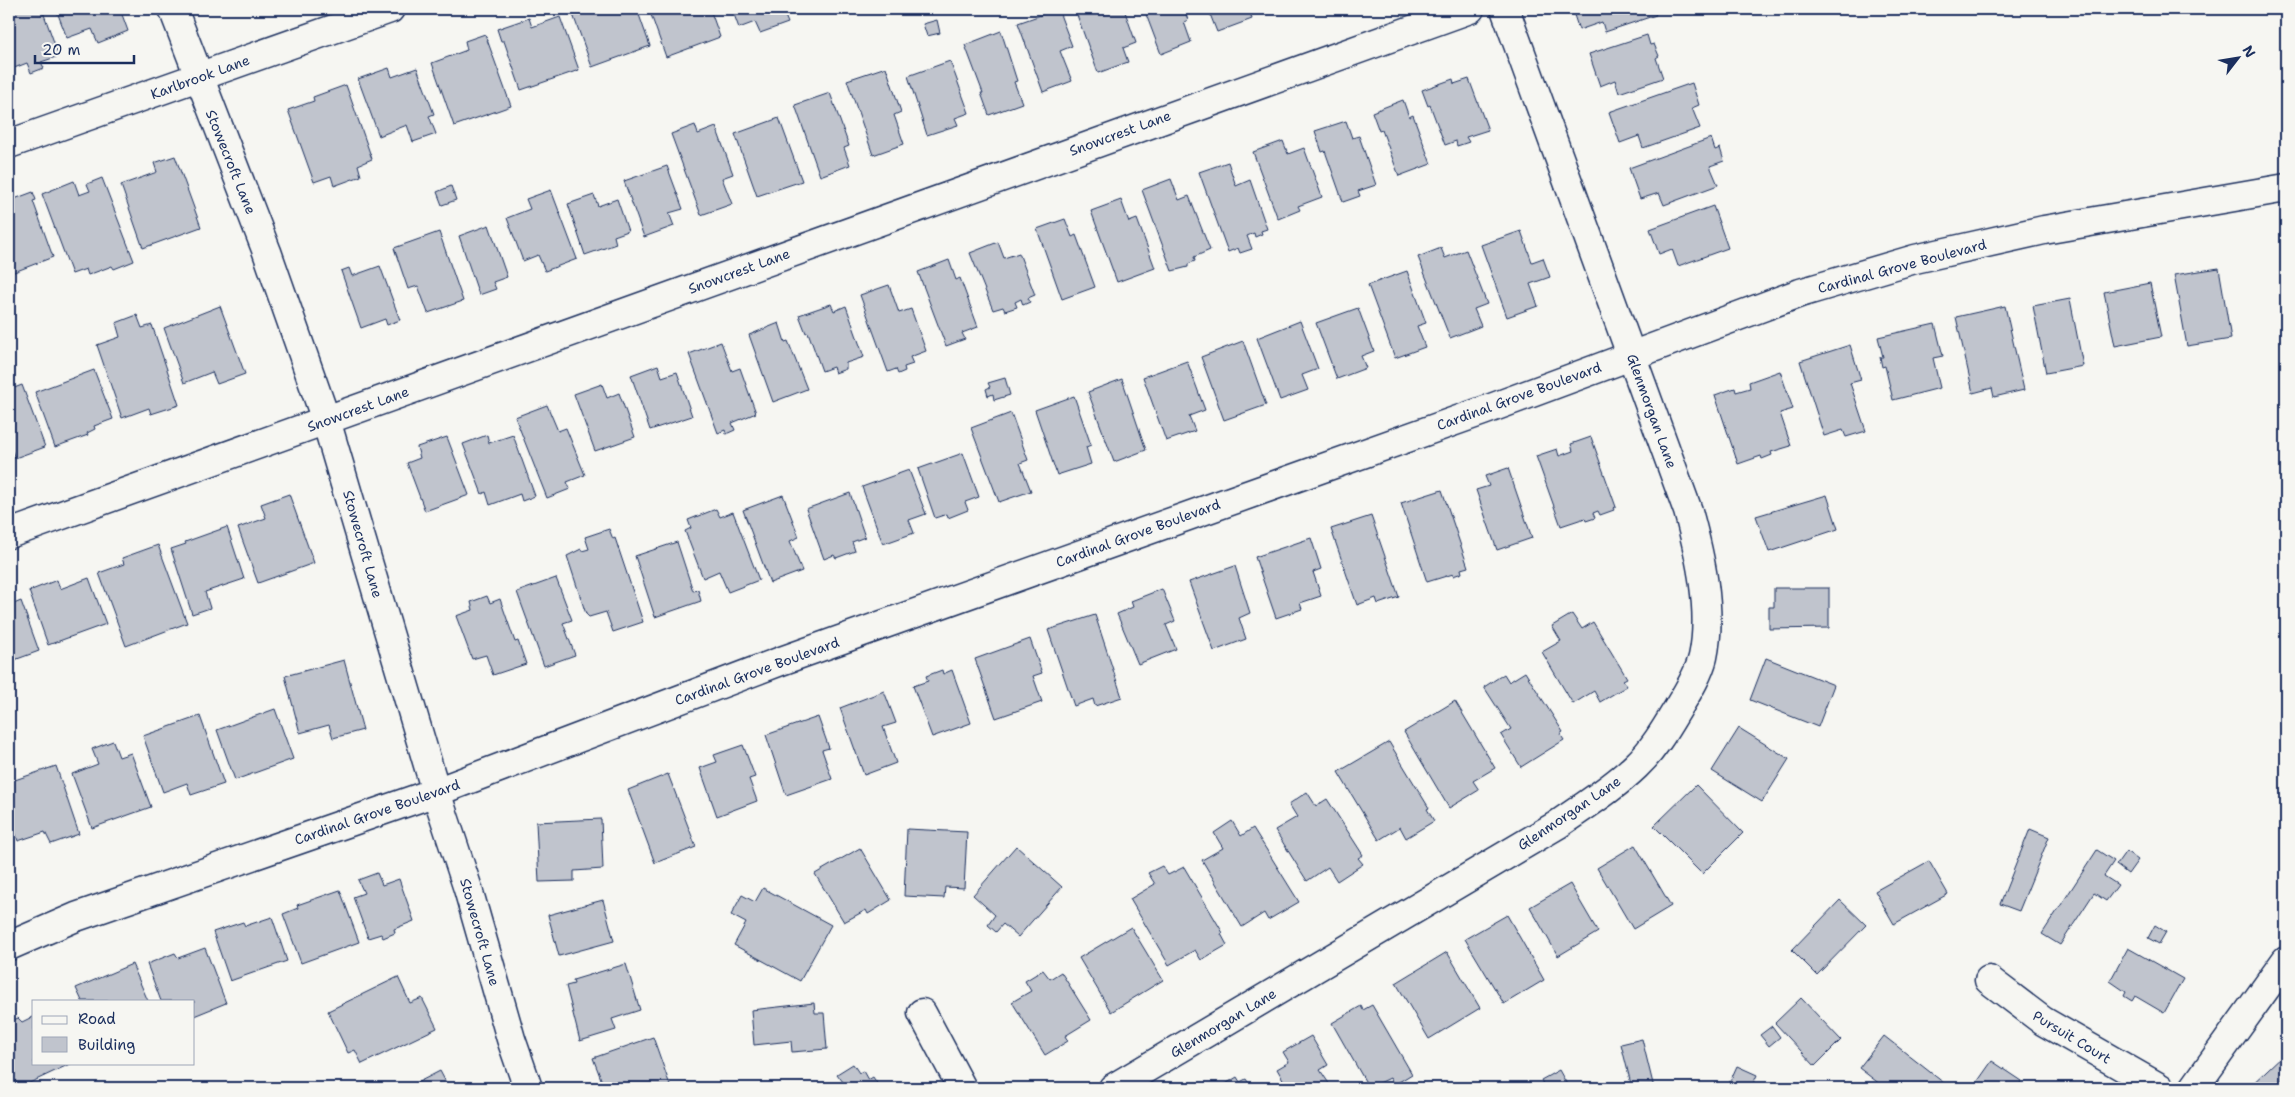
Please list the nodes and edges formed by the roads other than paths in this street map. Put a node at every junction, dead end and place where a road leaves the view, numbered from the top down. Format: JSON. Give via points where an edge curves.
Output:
{"nodes":[{"id":1,"x":173,"y":9,"type":"edge"},
{"id":2,"x":390,"y":9,"type":"edge"},
{"id":3,"x":1470,"y":9,"type":"edge"},
{"id":4,"x":1505,"y":9,"type":"edge"},
{"id":5,"x":198,"y":78,"type":"junction"},
{"id":6,"x":9,"y":144,"type":"edge"},
{"id":7,"x":2286,"y":188,"type":"edge"},
{"id":8,"x":1631,"y":355,"type":"junction"},
{"id":9,"x":326,"y":420,"type":"junction"},
{"id":10,"x":9,"y":534,"type":"edge"},
{"id":11,"x":436,"y":792,"type":"junction"},
{"id":12,"x":9,"y":946,"type":"edge"},
{"id":13,"x":2286,"y":960,"type":"edge"},
{"id":14,"x":1989,"y":980,"type":"dead end"},
{"id":15,"x":922,"y":1013,"type":"dead end"},
{"id":16,"x":528,"y":1088,"type":"edge"},
{"id":17,"x":962,"y":1088,"type":"edge"},
{"id":18,"x":1114,"y":1088,"type":"edge"},
{"id":19,"x":2160,"y":1088,"type":"edge"},
{"id":20,"x":2194,"y":1088,"type":"edge"}],
"edges":[{"from":1,"to":5,"type":"street","name":"Stowecroft Lane"},
{"from":2,"to":5,"type":"street","name":"Karlbrook Lane"},
{"from":3,"to":9,"type":"street","name":"Snowcrest Lane"},
{"from":4,"to":8,"type":"street","name":"Glenmorgan Lane"},
{"from":5,"to":6,"type":"street","name":"Karlbrook Lane"},
{"from":5,"to":9,"type":"street","name":"Stowecroft Lane","via":[[267,252]]},
{"from":7,"to":8,"type":"street","name":"Cardinal Grove Boulevard","via":[[2044,230],[1915,260],[1800,293]]},
{"from":8,"to":11,"type":"street","name":"Cardinal Grove Boulevard","via":[[781,661]]},
{"from":8,"to":18,"type":"street","name":"Glenmorgan Lane","via":[[1688,511],[1702,563],[1706,613],[1703,657],[1685,697],[1657,742],[1608,790],[1557,825]]},
{"from":9,"to":10,"type":"street","name":"Snowcrest Lane"},
{"from":9,"to":11,"type":"street","name":"Stowecroft Lane"},
{"from":11,"to":12,"type":"street","name":"Cardinal Grove Boulevard","via":[[76,917]]},
{"from":11,"to":16,"type":"street","name":"Stowecroft Lane"},
{"from":13,"to":20,"type":"street"},
{"from":14,"to":19,"type":"street","name":"Pursuit Court","via":[[2043,1021]]},
{"from":15,"to":17,"type":"street"}]}
